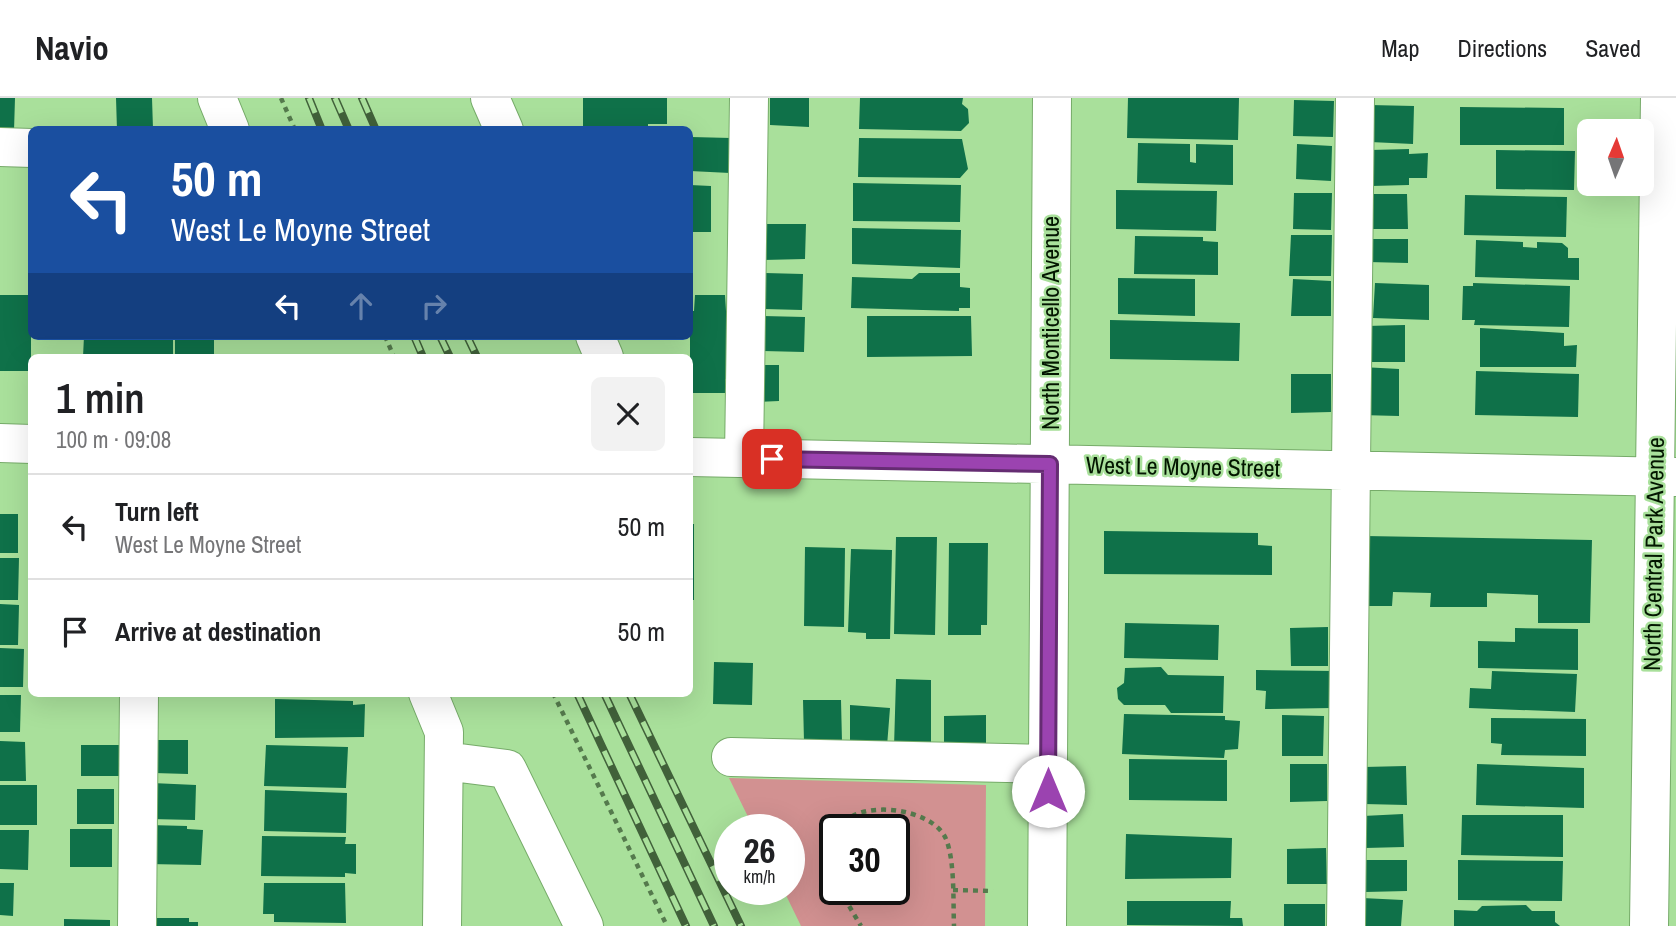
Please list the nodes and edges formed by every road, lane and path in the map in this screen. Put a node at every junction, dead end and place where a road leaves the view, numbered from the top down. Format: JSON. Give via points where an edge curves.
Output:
{"nodes":[{"id":1,"x":217,"y":98,"type":"edge"},
{"id":2,"x":281,"y":98,"type":"edge"},
{"id":3,"x":490,"y":98,"type":"edge"},
{"id":4,"x":749,"y":98,"type":"edge"},
{"id":5,"x":1052,"y":98,"type":"edge"},
{"id":6,"x":1355,"y":98,"type":"edge"},
{"id":7,"x":1660,"y":98,"type":"edge"},
{"id":8,"x":228,"y":126,"type":"edge"},
{"id":9,"x":293,"y":126,"type":"edge"},
{"id":10,"x":502,"y":126,"type":"edge"},
{"id":11,"x":0,"y":147,"type":"edge"},
{"id":12,"x":28,"y":148,"type":"edge"},
{"id":13,"x":1668,"y":189,"type":"edge"},
{"id":14,"x":0,"y":443,"type":"edge"},
{"id":15,"x":28,"y":444,"type":"edge"},
{"id":16,"x":693,"y":457,"type":"edge"},
{"id":17,"x":744,"y":458,"type":"junction"},
{"id":18,"x":1050,"y":464,"type":"junction"},
{"id":19,"x":1351,"y":471,"type":"junction"},
{"id":20,"x":1666,"y":477,"type":"edge"},
{"id":21,"x":139,"y":697,"type":"edge"},
{"id":22,"x":430,"y":697,"type":"edge"},
{"id":23,"x":556,"y":697,"type":"edge"},
{"id":24,"x":731,"y":757,"type":"dead end"},
{"id":25,"x":444,"y":761,"type":"junction"},
{"id":26,"x":1048,"y":764,"type":"junction"},
{"id":27,"x":1663,"y":785,"type":"edge"},
{"id":28,"x":860,"y":814,"type":"edge"},
{"id":29,"x":953,"y":890,"type":"junction"},
{"id":30,"x":993,"y":891,"type":"dead end"},
{"id":31,"x":849,"y":905,"type":"edge"},
{"id":32,"x":137,"y":926,"type":"edge"},
{"id":33,"x":442,"y":926,"type":"edge"},
{"id":34,"x":584,"y":926,"type":"edge"},
{"id":35,"x":667,"y":926,"type":"edge"},
{"id":36,"x":861,"y":926,"type":"edge"},
{"id":37,"x":954,"y":926,"type":"edge"},
{"id":38,"x":1047,"y":926,"type":"edge"},
{"id":39,"x":1346,"y":926,"type":"edge"},
{"id":40,"x":1649,"y":926,"type":"edge"}],
"edges":[{"from":1,"to":8,"type":"street"},
{"from":2,"to":9,"type":"path"},
{"from":3,"to":10,"type":"street"},
{"from":4,"to":17,"type":"street"},
{"from":5,"to":18,"type":"street","name":"North Monticello Avenue"},
{"from":6,"to":19,"type":"street"},
{"from":7,"to":13,"type":"street","name":"North Central Park Avenue"},
{"from":11,"to":12,"type":"street"},
{"from":13,"to":20,"type":"street","name":"North Central Park Avenue"},
{"from":14,"to":15,"type":"street"},
{"from":16,"to":17,"type":"street","name":"West Le Moyne Street"},
{"from":17,"to":18,"type":"street","name":"West Le Moyne Street"},
{"from":18,"to":19,"type":"street","name":"West Le Moyne Street"},
{"from":18,"to":26,"type":"street","name":"North Monticello Avenue"},
{"from":19,"to":20,"type":"street","name":"West Le Moyne Street"},
{"from":19,"to":39,"type":"street"},
{"from":20,"to":27,"type":"street","name":"North Central Park Avenue"},
{"from":21,"to":32,"type":"street"},
{"from":22,"to":25,"type":"street","via":[[444,732]]},
{"from":23,"to":35,"type":"path"},
{"from":24,"to":26,"type":"street"},
{"from":25,"to":33,"type":"street"},
{"from":25,"to":34,"type":"street","via":[[507,769]]},
{"from":26,"to":38,"type":"street","name":"North Monticello Avenue"},
{"from":27,"to":40,"type":"street","name":"North Central Park Avenue"},
{"from":28,"to":29,"type":"path","via":[[898,809],[915,813],[946,838]]},
{"from":29,"to":30,"type":"path"},
{"from":29,"to":37,"type":"path"},
{"from":31,"to":36,"type":"path"}]}
